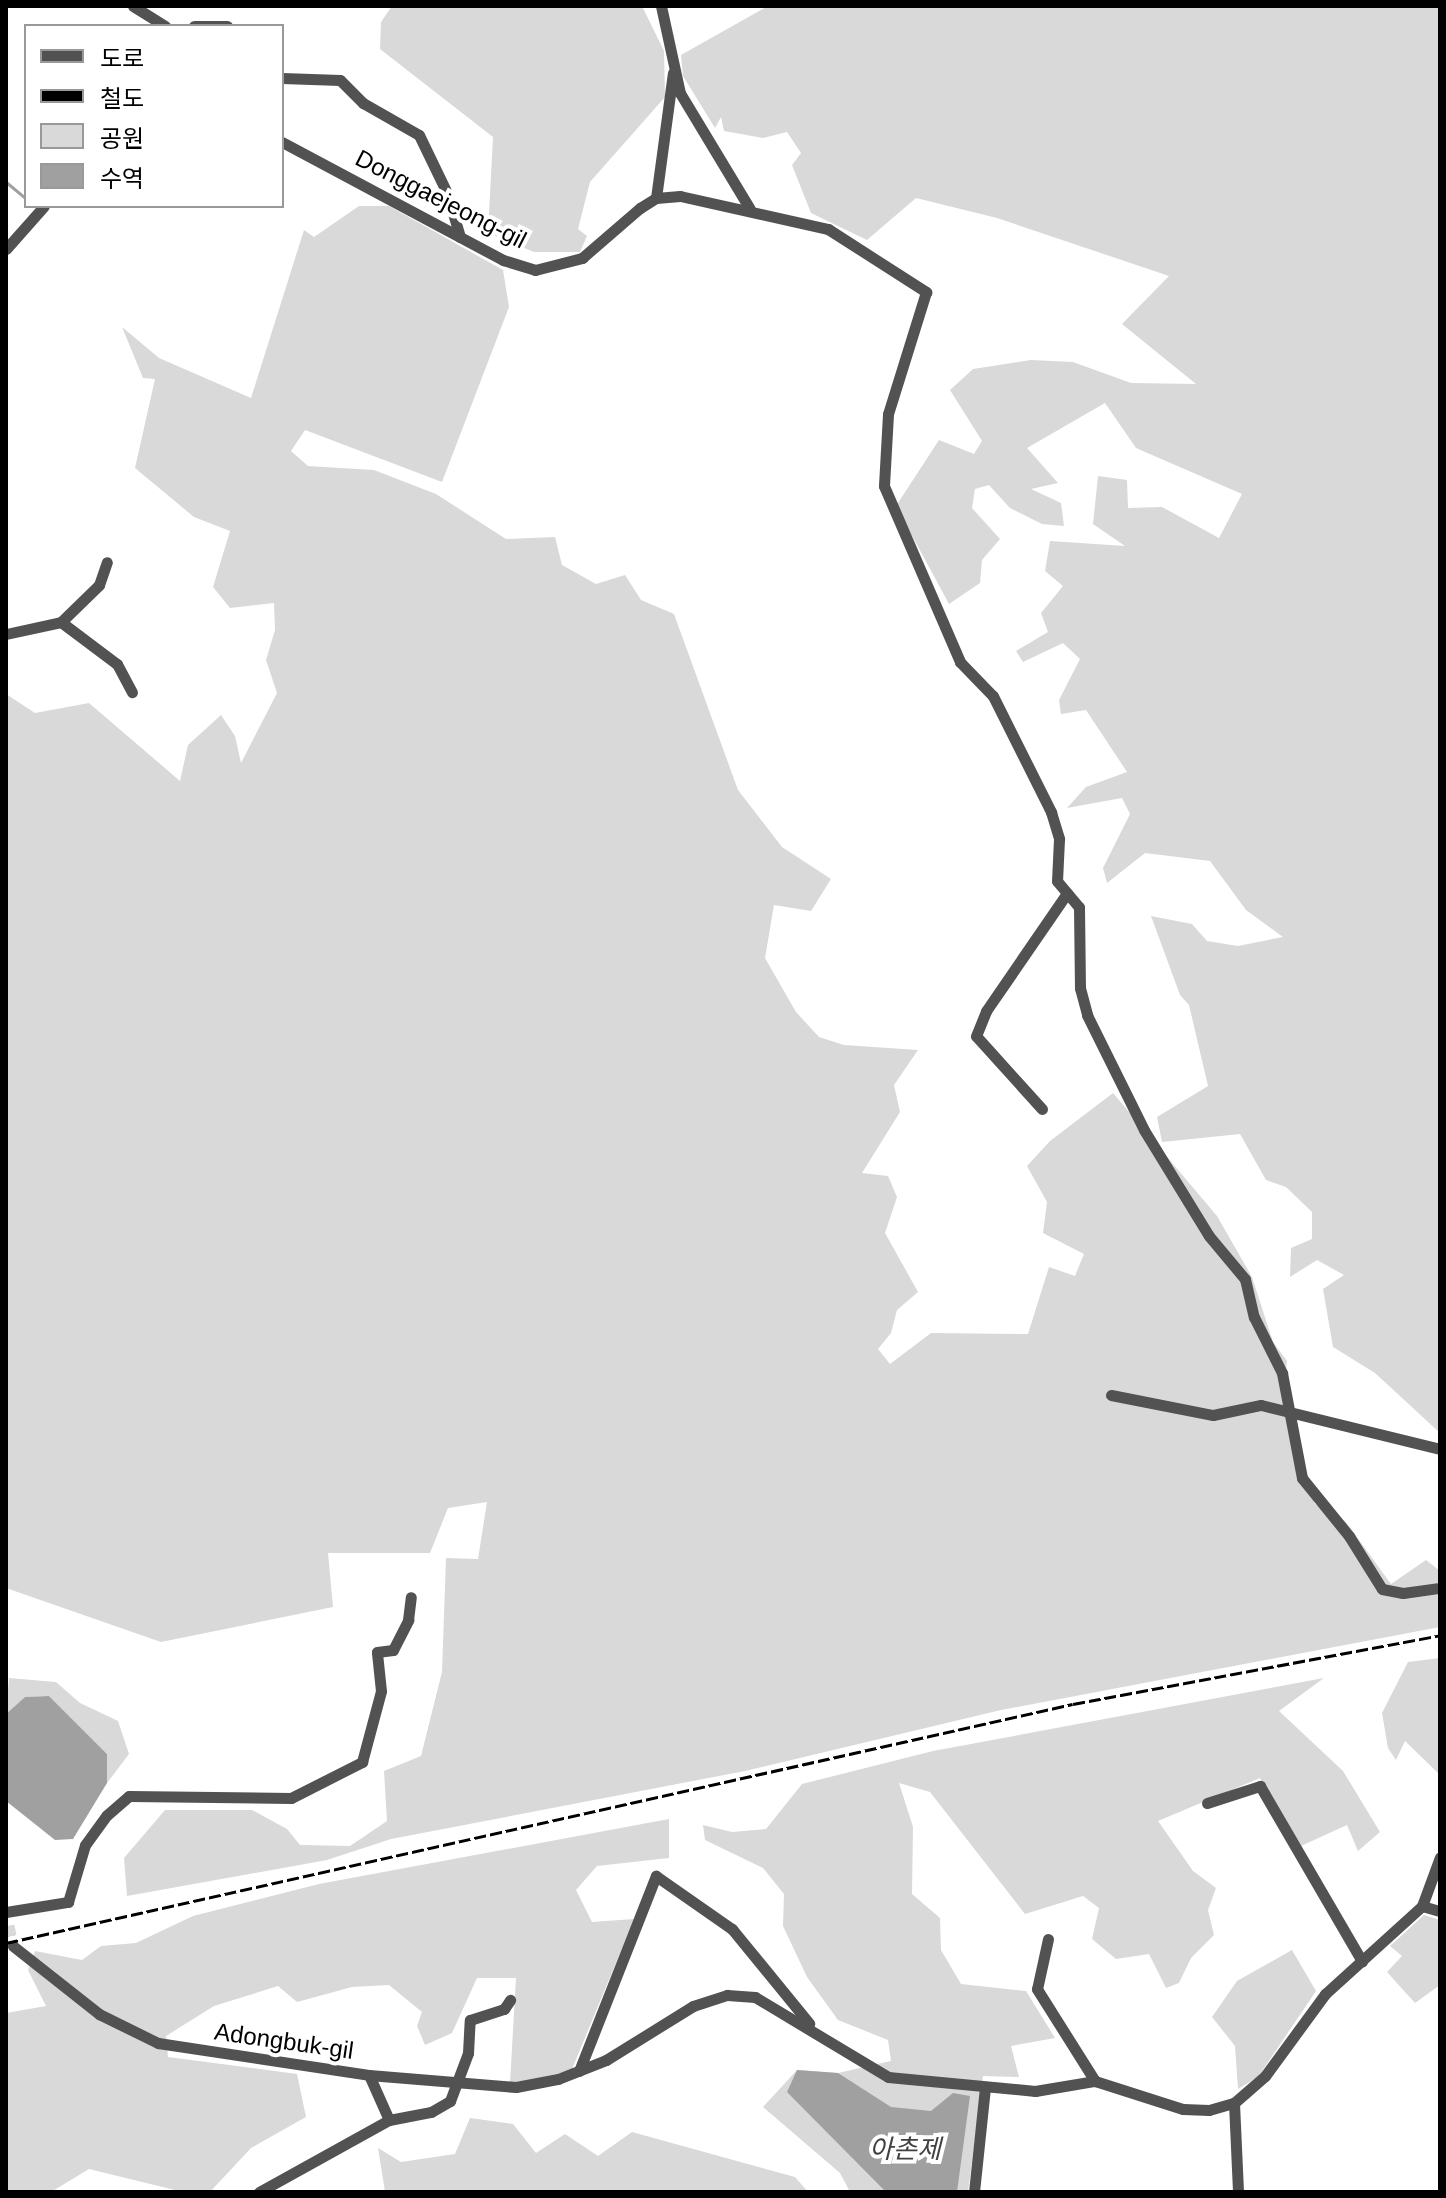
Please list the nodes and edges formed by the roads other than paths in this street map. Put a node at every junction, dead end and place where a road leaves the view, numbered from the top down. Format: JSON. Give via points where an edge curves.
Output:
{"nodes":[{"id":1,"x":133,"y":6,"type":"edge"},
{"id":2,"x":661,"y":6,"type":"edge"},
{"id":3,"x":162,"y":24,"type":"edge"},
{"id":4,"x":673,"y":73,"type":"junction"},
{"id":5,"x":284,"y":78,"type":"edge"},
{"id":6,"x":284,"y":143,"type":"edge"},
{"id":7,"x":656,"y":198,"type":"junction"},
{"id":8,"x":42,"y":208,"type":"edge"},
{"id":9,"x":750,"y":209,"type":"junction"},
{"id":10,"x":460,"y":237,"type":"junction"},
{"id":11,"x":6,"y":249,"type":"edge"},
{"id":12,"x":107,"y":562,"type":"dead end"},
{"id":13,"x":61,"y":622,"type":"junction"},
{"id":14,"x":6,"y":634,"type":"edge"},
{"id":15,"x":132,"y":692,"type":"dead end"},
{"id":16,"x":1067,"y":893,"type":"junction"},
{"id":17,"x":1042,"y":1109,"type":"dead end"},
{"id":18,"x":1111,"y":1395,"type":"dead end"},
{"id":19,"x":1290,"y":1410,"type":"junction"},
{"id":20,"x":1440,"y":1449,"type":"edge"},
{"id":21,"x":1440,"y":1588,"type":"edge"},
{"id":22,"x":411,"y":1597,"type":"dead end"},
{"id":23,"x":1207,"y":1803,"type":"dead end"},
{"id":24,"x":1440,"y":1857,"type":"edge"},
{"id":25,"x":1422,"y":1906,"type":"junction"},
{"id":26,"x":1440,"y":1911,"type":"edge"},
{"id":27,"x":6,"y":1912,"type":"edge"},
{"id":28,"x":1048,"y":1939,"type":"dead end"},
{"id":29,"x":13,"y":1946,"type":"dead end"},
{"id":30,"x":1362,"y":1961,"type":"junction"},
{"id":31,"x":510,"y":2000,"type":"dead end"},
{"id":32,"x":812,"y":2027,"type":"junction"},
{"id":33,"x":579,"y":2071,"type":"junction"},
{"id":34,"x":369,"y":2075,"type":"junction"},
{"id":35,"x":1095,"y":2081,"type":"junction"},
{"id":36,"x":459,"y":2085,"type":"junction"},
{"id":37,"x":985,"y":2088,"type":"junction"},
{"id":38,"x":1234,"y":2103,"type":"junction"},
{"id":39,"x":389,"y":2120,"type":"junction"},
{"id":40,"x":259,"y":2192,"type":"edge"},
{"id":41,"x":974,"y":2192,"type":"edge"},
{"id":42,"x":1238,"y":2192,"type":"edge"}],
"edges":[{"from":1,"to":3,"type":"street"},
{"from":2,"to":4,"type":"street"},
{"from":4,"to":7,"type":"street"},
{"from":4,"to":9,"type":"street"},
{"from":5,"to":10,"type":"street","via":[[340,80],[363,103],[419,135],[447,193]]},
{"from":6,"to":10,"type":"street","name":"Donggaejeong-gil"},
{"from":7,"to":9,"type":"street","via":[[680,196]]},
{"from":7,"to":10,"type":"street","name":"Donggaejeong-gil","via":[[582,258],[535,270]]},
{"from":8,"to":11,"type":"street"},
{"from":9,"to":16,"type":"street","via":[[828,229],[926,292],[888,414],[884,486],[960,662],[993,696],[1051,812],[1059,839],[1057,881]]},
{"from":12,"to":13,"type":"street","via":[[99,585]]},
{"from":13,"to":14,"type":"street"},
{"from":13,"to":15,"type":"street","via":[[117,664]]},
{"from":16,"to":17,"type":"street","via":[[986,1011],[976,1036]]},
{"from":16,"to":19,"type":"street","via":[[1079,907],[1080,988],[1099,1043],[1177,1185],[1245,1279],[1254,1317],[1282,1373]]},
{"from":18,"to":19,"type":"street","via":[[1213,1415],[1261,1405]]},
{"from":19,"to":20,"type":"street"},
{"from":19,"to":21,"type":"street","via":[[1302,1478],[1349,1536],[1382,1589],[1403,1593]]},
{"from":22,"to":27,"type":"street","via":[[408,1620],[393,1650],[377,1652],[381,1691],[362,1762],[291,1798],[129,1796],[85,1845],[68,1902]]},
{"from":23,"to":30,"type":"street","via":[[1260,1786]]},
{"from":24,"to":25,"type":"street"},
{"from":25,"to":26,"type":"street"},
{"from":25,"to":30,"type":"street"},
{"from":28,"to":35,"type":"street","via":[[1037,1989]]},
{"from":29,"to":34,"type":"street","name":"Adongbuk-gil","via":[[99,2014],[158,2043]]},
{"from":30,"to":38,"type":"street","via":[[1319,2000],[1280,2059]]},
{"from":31,"to":36,"type":"street","via":[[504,2009],[470,2020]]},
{"from":32,"to":33,"type":"street","name":"Adongbuk-gil","via":[[755,1997],[727,1995],[693,2006]]},
{"from":32,"to":33,"type":"street","name":"Adongbuk-gil","via":[[732,1929],[656,1876]]},
{"from":32,"to":37,"type":"street","name":"Adongbuk-gil","via":[[855,2061],[888,2077]]},
{"from":33,"to":36,"type":"street","name":"Adongbuk-gil","via":[[516,2087]]},
{"from":34,"to":36,"type":"street","name":"Adongbuk-gil"},
{"from":34,"to":39,"type":"street"},
{"from":35,"to":37,"type":"street","name":"Adongbuk-gil","via":[[1035,2091]]},
{"from":35,"to":38,"type":"street","name":"Adongbuk-gil","via":[[1183,2109],[1209,2110]]},
{"from":36,"to":39,"type":"street","via":[[450,2101],[431,2112]]},
{"from":37,"to":41,"type":"street"},
{"from":38,"to":42,"type":"street"},
{"from":39,"to":40,"type":"street"}]}
